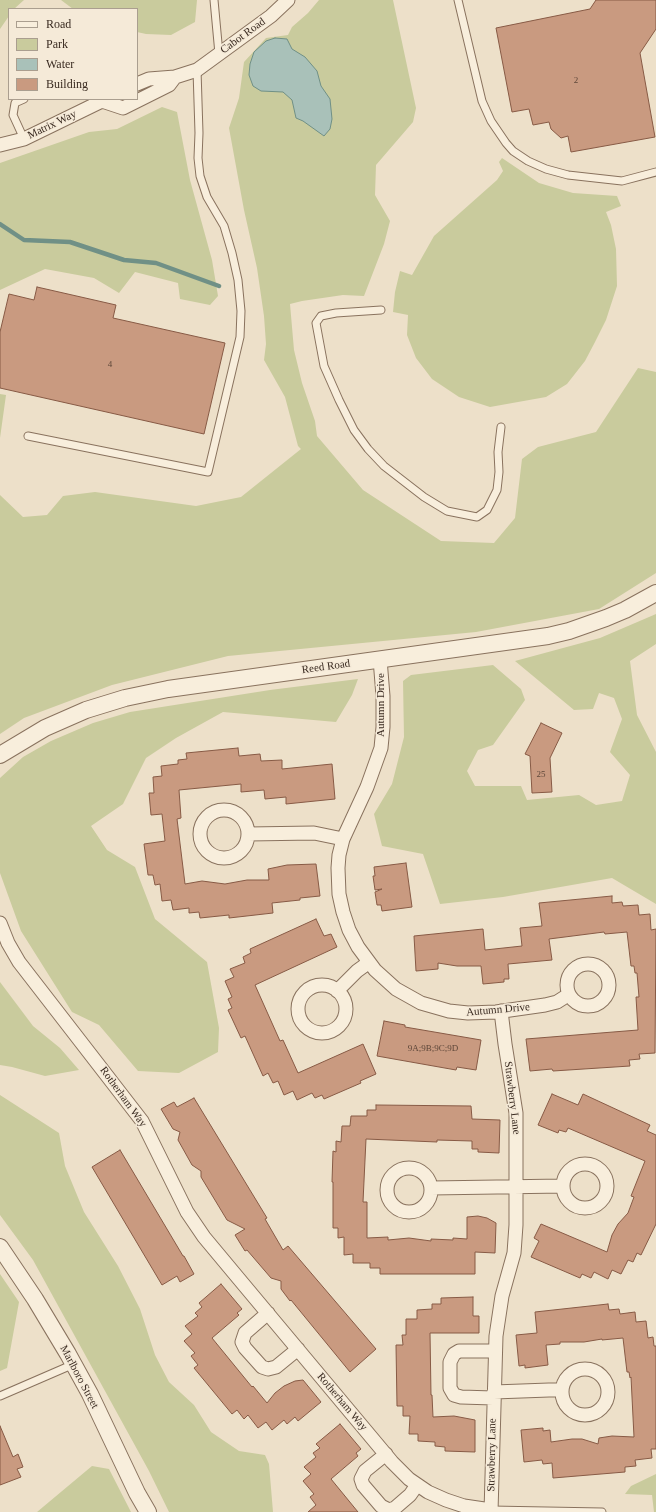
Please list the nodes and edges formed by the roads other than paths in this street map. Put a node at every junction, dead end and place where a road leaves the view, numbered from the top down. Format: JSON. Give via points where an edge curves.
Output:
{"nodes":[{"id":1,"x":214,"y":0,"type":"edge"},
{"id":2,"x":288,"y":0,"type":"edge"},
{"id":3,"x":458,"y":0,"type":"edge"},
{"id":4,"x":219,"y":54,"type":"junction"},
{"id":5,"x":197,"y":70,"type":"junction"},
{"id":6,"x":176,"y":77,"type":"junction"},
{"id":7,"x":138,"y":84,"type":"edge"},
{"id":8,"x":22,"y":100,"type":"edge"},
{"id":9,"x":103,"y":100,"type":"edge"},
{"id":10,"x":24,"y":139,"type":"junction"},
{"id":11,"x":0,"y":145,"type":"edge"},
{"id":12,"x":656,"y":172,"type":"edge"},
{"id":13,"x":381,"y":310,"type":"dead end"},
{"id":14,"x":501,"y":427,"type":"dead end"},
{"id":15,"x":28,"y":436,"type":"dead end"},
{"id":16,"x":656,"y":592,"type":"edge"},
{"id":17,"x":380,"y":659,"type":"junction"},
{"id":18,"x":0,"y":755,"type":"edge"},
{"id":19,"x":248,"y":834,"type":"dead end"},
{"id":20,"x":343,"y":839,"type":"junction"},
{"id":21,"x":0,"y":923,"type":"edge"},
{"id":22,"x":368,"y":963,"type":"junction"},
{"id":23,"x":337,"y":991,"type":"dead end"},
{"id":24,"x":568,"y":995,"type":"dead end"},
{"id":25,"x":501,"y":1011,"type":"junction"},
{"id":26,"x":517,"y":1186,"type":"junction"},
{"id":27,"x":563,"y":1186,"type":"dead end"},
{"id":28,"x":432,"y":1188,"type":"dead end"},
{"id":29,"x":0,"y":1247,"type":"edge"},
{"id":30,"x":268,"y":1313,"type":"junction"},
{"id":31,"x":298,"y":1349,"type":"junction"},
{"id":32,"x":495,"y":1351,"type":"junction"},
{"id":33,"x":74,"y":1364,"type":"junction"},
{"id":34,"x":562,"y":1390,"type":"dead end"},
{"id":35,"x":494,"y":1395,"type":"junction"},
{"id":36,"x":0,"y":1396,"type":"edge"},
{"id":37,"x":386,"y":1454,"type":"junction"},
{"id":38,"x":417,"y":1485,"type":"junction"},
{"id":39,"x":491,"y":1511,"type":"edge"},
{"id":40,"x":148,"y":1512,"type":"edge"},
{"id":41,"x":602,"y":1512,"type":"edge"}],
"edges":[{"from":1,"to":4,"type":"lane"},
{"from":2,"to":4,"type":"street","name":"Cabot Road","via":[[271,16]]},
{"from":3,"to":12,"type":"lane","via":[[482,101],[491,121],[513,151],[546,169],[568,175],[622,181]]},
{"from":4,"to":5,"type":"street","name":"Cabot Road"},
{"from":5,"to":6,"type":"street","name":"Matrix Way"},
{"from":5,"to":15,"type":"lane","via":[[200,176],[207,197],[224,226],[238,280],[241,312],[240,337],[208,472]]},
{"from":6,"to":7,"type":"street","name":"Matrix Way","via":[[149,79]]},
{"from":6,"to":9,"type":"street","name":"Matrix Way","via":[[170,85],[123,108]]},
{"from":8,"to":10,"type":"lane","via":[[15,103],[12,115]]},
{"from":9,"to":10,"type":"street","name":"Matrix Way"},
{"from":10,"to":11,"type":"street","name":"Matrix Way"},
{"from":13,"to":14,"type":"lane","via":[[321,316],[316,323],[324,366],[339,400],[354,430],[384,466],[447,511],[477,517],[487,510],[497,490]]},
{"from":16,"to":17,"type":"street","name":"Reed Road","via":[[625,610],[568,631],[528,640]]},
{"from":17,"to":18,"type":"street","name":"Reed Road","via":[[125,698],[86,710],[45,728]]},
{"from":17,"to":20,"type":"street","name":"Autumn Drive","via":[[383,696],[381,748],[367,787]]},
{"from":19,"to":20,"type":"street","via":[[314,833]]},
{"from":20,"to":22,"type":"street","name":"Autumn Drive","via":[[338,868],[340,903],[349,930]]},
{"from":21,"to":30,"type":"street","name":"Rotherham Way","via":[[8,944],[19,962],[142,1121],[172,1184],[204,1237]]},
{"from":22,"to":23,"type":"street"},
{"from":22,"to":25,"type":"street","name":"Autumn Drive","via":[[396,989],[426,1004],[458,1012]]},
{"from":24,"to":25,"type":"street","name":"Autumn Drive","via":[[557,1002],[545,1005]]},
{"from":25,"to":26,"type":"street","name":"Strawberry Lane","via":[[516,1113]]},
{"from":26,"to":27,"type":"street"},
{"from":26,"to":28,"type":"street"},
{"from":26,"to":32,"type":"street","name":"Strawberry Lane","via":[[514,1253],[498,1317]]},
{"from":29,"to":33,"type":"street","name":"Marlboro Street"},
{"from":30,"to":31,"type":"street","name":"Rotherham Way"},
{"from":30,"to":31,"type":"street","via":[[245,1333],[242,1342],[245,1348],[262,1367],[268,1369],[274,1368]]},
{"from":31,"to":37,"type":"street","name":"Rotherham Way"},
{"from":32,"to":35,"type":"street","name":"Strawberry Lane"},
{"from":32,"to":35,"type":"street","via":[[459,1351],[452,1356],[450,1362],[450,1390],[454,1395]]},
{"from":33,"to":36,"type":"lane"},
{"from":33,"to":40,"type":"street","name":"Marlboro Street"},
{"from":34,"to":35,"type":"street"},
{"from":35,"to":39,"type":"street","name":"Strawberry Lane"},
{"from":37,"to":38,"type":"street","name":"Rotherham Way","via":[[408,1479]]},
{"from":37,"to":38,"type":"street","via":[[365,1471],[361,1479],[381,1506],[389,1510],[395,1508]]},
{"from":38,"to":39,"type":"street","name":"Rotherham Way","via":[[454,1503]]},
{"from":39,"to":41,"type":"lane"}]}
